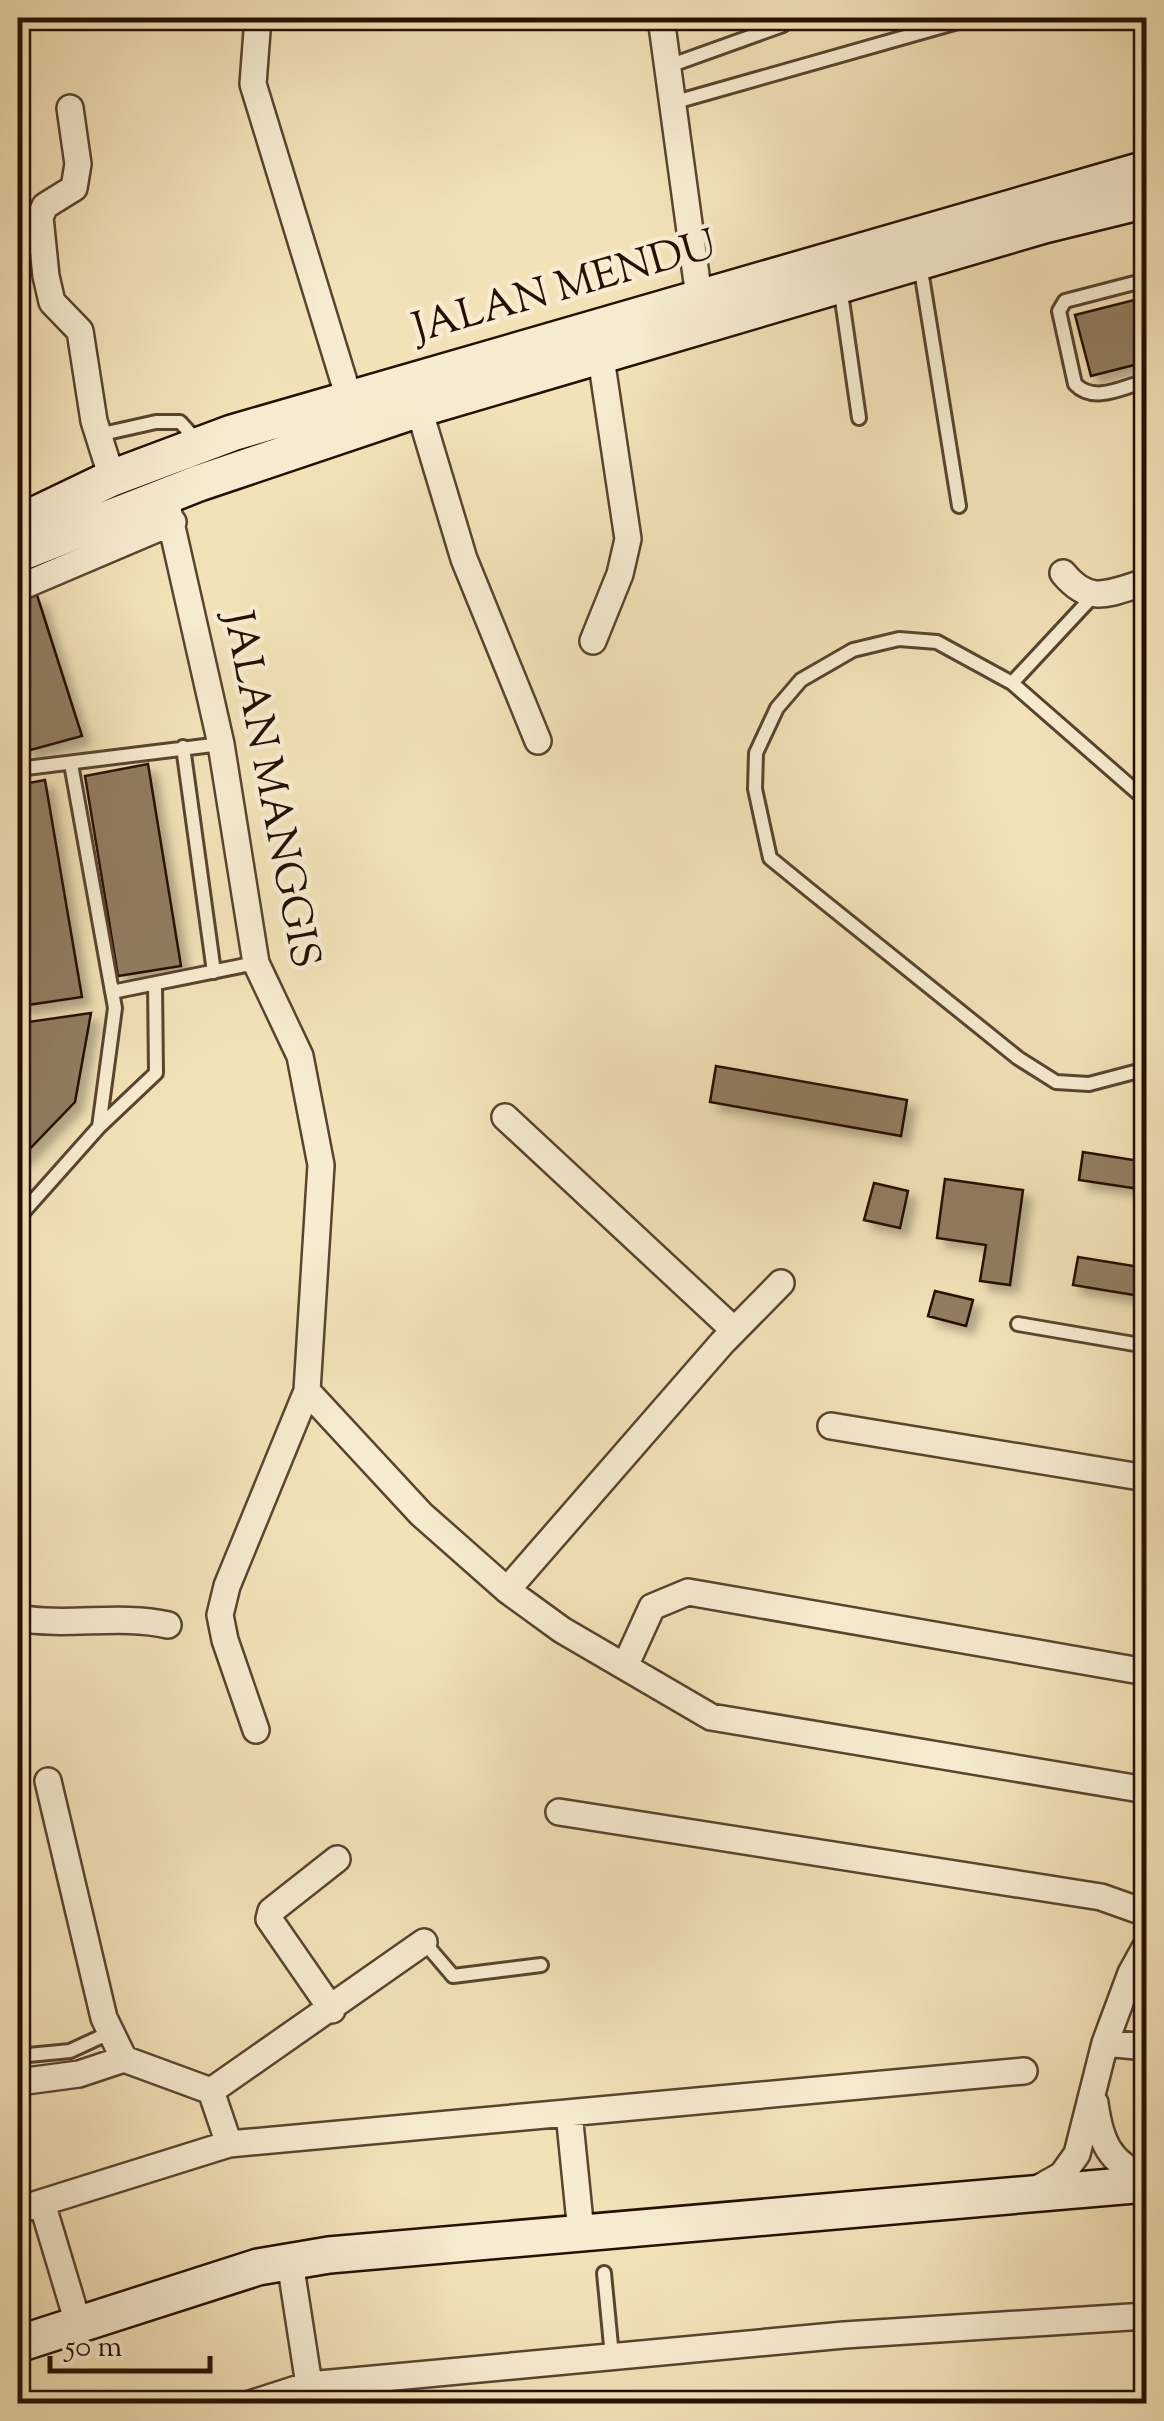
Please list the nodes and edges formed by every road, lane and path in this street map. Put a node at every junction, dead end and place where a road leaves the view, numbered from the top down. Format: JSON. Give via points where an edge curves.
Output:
{"nodes":[{"id":1,"x":258,"y":18,"type":"edge"},
{"id":2,"x":661,"y":18,"type":"edge"},
{"id":3,"x":790,"y":18,"type":"edge"},
{"id":4,"x":972,"y":18,"type":"edge"},
{"id":5,"x":666,"y":67,"type":"junction"},
{"id":6,"x":670,"y":103,"type":"junction"},
{"id":7,"x":70,"y":108,"type":"dead end"},
{"id":8,"x":1146,"y":170,"type":"edge"},
{"id":9,"x":1146,"y":200,"type":"edge"},
{"id":10,"x":919,"y":261,"type":"junction"},
{"id":11,"x":1146,"y":280,"type":"edge"},
{"id":12,"x":840,"y":284,"type":"junction"},
{"id":13,"x":698,"y":297,"type":"junction"},
{"id":14,"x":601,"y":358,"type":"junction"},
{"id":15,"x":1146,"y":381,"type":"edge"},
{"id":16,"x":348,"y":398,"type":"junction"},
{"id":17,"x":418,"y":409,"type":"junction"},
{"id":18,"x":859,"y":418,"type":"dead end"},
{"id":19,"x":98,"y":435,"type":"junction"},
{"id":20,"x":200,"y":445,"type":"junction"},
{"id":21,"x":112,"y":478,"type":"junction"},
{"id":22,"x":958,"y":506,"type":"dead end"},
{"id":23,"x":169,"y":509,"type":"junction"},
{"id":24,"x":18,"y":523,"type":"edge"},
{"id":25,"x":18,"y":554,"type":"edge"},
{"id":26,"x":1063,"y":573,"type":"dead end"},
{"id":27,"x":1146,"y":582,"type":"edge"},
{"id":28,"x":18,"y":588,"type":"edge"},
{"id":29,"x":1094,"y":594,"type":"junction"},
{"id":30,"x":593,"y":641,"type":"dead end"},
{"id":31,"x":1012,"y":683,"type":"junction"},
{"id":32,"x":538,"y":740,"type":"dead end"},
{"id":33,"x":221,"y":744,"type":"junction"},
{"id":34,"x":183,"y":746,"type":"junction"},
{"id":35,"x":71,"y":764,"type":"junction"},
{"id":36,"x":18,"y":769,"type":"edge"},
{"id":37,"x":1146,"y":800,"type":"edge"},
{"id":38,"x":256,"y":962,"type":"junction"},
{"id":39,"x":214,"y":972,"type":"junction"},
{"id":40,"x":156,"y":984,"type":"junction"},
{"id":41,"x":112,"y":992,"type":"junction"},
{"id":42,"x":1146,"y":1069,"type":"edge"},
{"id":43,"x":505,"y":1117,"type":"dead end"},
{"id":44,"x":99,"y":1127,"type":"junction"},
{"id":45,"x":18,"y":1218,"type":"edge"},
{"id":46,"x":781,"y":1283,"type":"dead end"},
{"id":47,"x":1018,"y":1324,"type":"dead end"},
{"id":48,"x":734,"y":1330,"type":"junction"},
{"id":49,"x":1146,"y":1346,"type":"edge"},
{"id":50,"x":306,"y":1391,"type":"junction"},
{"id":51,"x":831,"y":1426,"type":"dead end"},
{"id":52,"x":1146,"y":1478,"type":"edge"},
{"id":53,"x":507,"y":1590,"type":"junction"},
{"id":54,"x":18,"y":1618,"type":"edge"},
{"id":55,"x":168,"y":1625,"type":"dead end"},
{"id":56,"x":626,"y":1664,"type":"junction"},
{"id":57,"x":1146,"y":1672,"type":"edge"},
{"id":58,"x":256,"y":1730,"type":"dead end"},
{"id":59,"x":48,"y":1781,"type":"dead end"},
{"id":60,"x":1146,"y":1790,"type":"edge"},
{"id":61,"x":560,"y":1812,"type":"dead end"},
{"id":62,"x":338,"y":1859,"type":"dead end"},
{"id":63,"x":1146,"y":1913,"type":"edge"},
{"id":64,"x":424,"y":1942,"type":"joint"},
{"id":65,"x":1146,"y":1946,"type":"edge"},
{"id":66,"x":541,"y":1966,"type":"dead end"},
{"id":67,"x":332,"y":2010,"type":"junction"},
{"id":68,"x":109,"y":2033,"type":"junction"},
{"id":69,"x":1106,"y":2043,"type":"junction"},
{"id":70,"x":1146,"y":2047,"type":"edge"},
{"id":71,"x":124,"y":2059,"type":"junction"},
{"id":72,"x":18,"y":2069,"type":"edge"},
{"id":73,"x":1024,"y":2071,"type":"dead end"},
{"id":74,"x":1092,"y":2088,"type":"junction"},
{"id":75,"x":211,"y":2091,"type":"junction"},
{"id":76,"x":569,"y":2114,"type":"junction"},
{"id":77,"x":229,"y":2144,"type":"junction"},
{"id":78,"x":1146,"y":2180,"type":"edge"},
{"id":79,"x":1028,"y":2194,"type":"junction"},
{"id":80,"x":30,"y":2207,"type":"edge"},
{"id":81,"x":581,"y":2232,"type":"junction"},
{"id":82,"x":290,"y":2262,"type":"junction"},
{"id":83,"x":604,"y":2273,"type":"dead end"},
{"id":84,"x":1146,"y":2316,"type":"edge"},
{"id":85,"x":78,"y":2323,"type":"junction"},
{"id":86,"x":18,"y":2344,"type":"edge"},
{"id":87,"x":612,"y":2356,"type":"junction"},
{"id":88,"x":311,"y":2394,"type":"edge"},
{"id":89,"x":250,"y":2404,"type":"edge"}],
"edges":[{"from":1,"to":16,"type":"street","via":[[253,84]]},
{"from":2,"to":5,"type":"street"},
{"from":3,"to":5,"type":"lane"},
{"from":4,"to":6,"type":"lane"},
{"from":5,"to":6,"type":"street"},
{"from":6,"to":13,"type":"street"},
{"from":7,"to":19,"type":"street","via":[[78,164],[74,188],[44,206],[40,217],[52,302],[80,331]]},
{"from":8,"to":13,"type":"main road","name":"JALAN MENDU"},
{"from":9,"to":10,"type":"main road","name":"JALAN MENDU"},
{"from":10,"to":12,"type":"main road","name":"JALAN MENDU"},
{"from":10,"to":22,"type":"lane"},
{"from":11,"to":15,"type":"lane","via":[[1065,301],[1059,312],[1074,384],[1083,393]]},
{"from":12,"to":14,"type":"main road","name":"JALAN MENDU"},
{"from":12,"to":18,"type":"lane"},
{"from":13,"to":16,"type":"main road","name":"JALAN MENDU"},
{"from":14,"to":17,"type":"main road","name":"JALAN MENDU"},
{"from":14,"to":30,"type":"street","via":[[628,540]]},
{"from":16,"to":20,"type":"main road","name":"JALAN MENDU"},
{"from":17,"to":23,"type":"main road","name":"JALAN MENDU"},
{"from":17,"to":32,"type":"street","via":[[464,559]]},
{"from":19,"to":20,"type":"lane","via":[[180,422]]},
{"from":19,"to":21,"type":"street"},
{"from":20,"to":21,"type":"main road","name":"JALAN MENDU"},
{"from":21,"to":24,"type":"main road","name":"JALAN MENDU"},
{"from":23,"to":25,"type":"main road","name":"JALAN MENDU"},
{"from":23,"to":28,"type":"street"},
{"from":23,"to":33,"type":"street","name":"JALAN MANGGIS"},
{"from":26,"to":29,"type":"street","via":[[1079,592]]},
{"from":27,"to":29,"type":"street"},
{"from":29,"to":31,"type":"lane"},
{"from":31,"to":37,"type":"lane"},
{"from":31,"to":42,"type":"lane","via":[[937,642],[899,639],[853,650],[802,680],[777,708],[756,753],[755,788],[770,858],[1056,1082],[1090,1084]]},
{"from":33,"to":34,"type":"lane"},
{"from":33,"to":38,"type":"street","name":"JALAN MANGGIS"},
{"from":34,"to":35,"type":"lane"},
{"from":34,"to":39,"type":"lane"},
{"from":35,"to":36,"type":"lane"},
{"from":35,"to":41,"type":"lane"},
{"from":38,"to":39,"type":"lane"},
{"from":38,"to":50,"type":"street","name":"JALAN MANGGIS","via":[[300,1056],[321,1165]]},
{"from":39,"to":40,"type":"lane"},
{"from":40,"to":41,"type":"lane"},
{"from":40,"to":44,"type":"lane","via":[[156,1074]]},
{"from":41,"to":44,"type":"lane"},
{"from":43,"to":48,"type":"street"},
{"from":44,"to":45,"type":"lane"},
{"from":46,"to":48,"type":"street"},
{"from":47,"to":49,"type":"lane"},
{"from":48,"to":53,"type":"street"},
{"from":50,"to":53,"type":"street","via":[[421,1514]]},
{"from":50,"to":58,"type":"street","name":"JALAN MANGGIS","via":[[220,1616]]},
{"from":51,"to":52,"type":"street"},
{"from":53,"to":56,"type":"street"},
{"from":54,"to":55,"type":"street"},
{"from":56,"to":57,"type":"street","via":[[652,1607],[688,1592]]},
{"from":56,"to":60,"type":"street","via":[[711,1717]]},
{"from":59,"to":68,"type":"street"},
{"from":61,"to":63,"type":"street","via":[[1101,1897]]},
{"from":62,"to":67,"type":"street","via":[[269,1919]]},
{"from":64,"to":66,"type":"lane","via":[[453,1976]]},
{"from":64,"to":67,"type":"street"},
{"from":65,"to":69,"type":"street"},
{"from":67,"to":75,"type":"street"},
{"from":68,"to":71,"type":"street"},
{"from":68,"to":72,"type":"lane"},
{"from":69,"to":70,"type":"street"},
{"from":69,"to":74,"type":"street"},
{"from":71,"to":72,"type":"street","via":[[80,2074]]},
{"from":71,"to":75,"type":"street"},
{"from":73,"to":76,"type":"street"},
{"from":74,"to":78,"type":"street","via":[[1111,2157]]},
{"from":74,"to":79,"type":"street","via":[[1076,2154],[1062,2175]]},
{"from":75,"to":77,"type":"street"},
{"from":76,"to":77,"type":"street"},
{"from":76,"to":81,"type":"street"},
{"from":77,"to":80,"type":"street"},
{"from":78,"to":79,"type":"main road"},
{"from":79,"to":81,"type":"main road"},
{"from":80,"to":85,"type":"street"},
{"from":81,"to":82,"type":"main road"},
{"from":82,"to":85,"type":"main road"},
{"from":82,"to":88,"type":"street"},
{"from":83,"to":87,"type":"lane"},
{"from":84,"to":87,"type":"street"},
{"from":85,"to":86,"type":"main road"},
{"from":87,"to":88,"type":"street"},
{"from":88,"to":89,"type":"street"}]}
